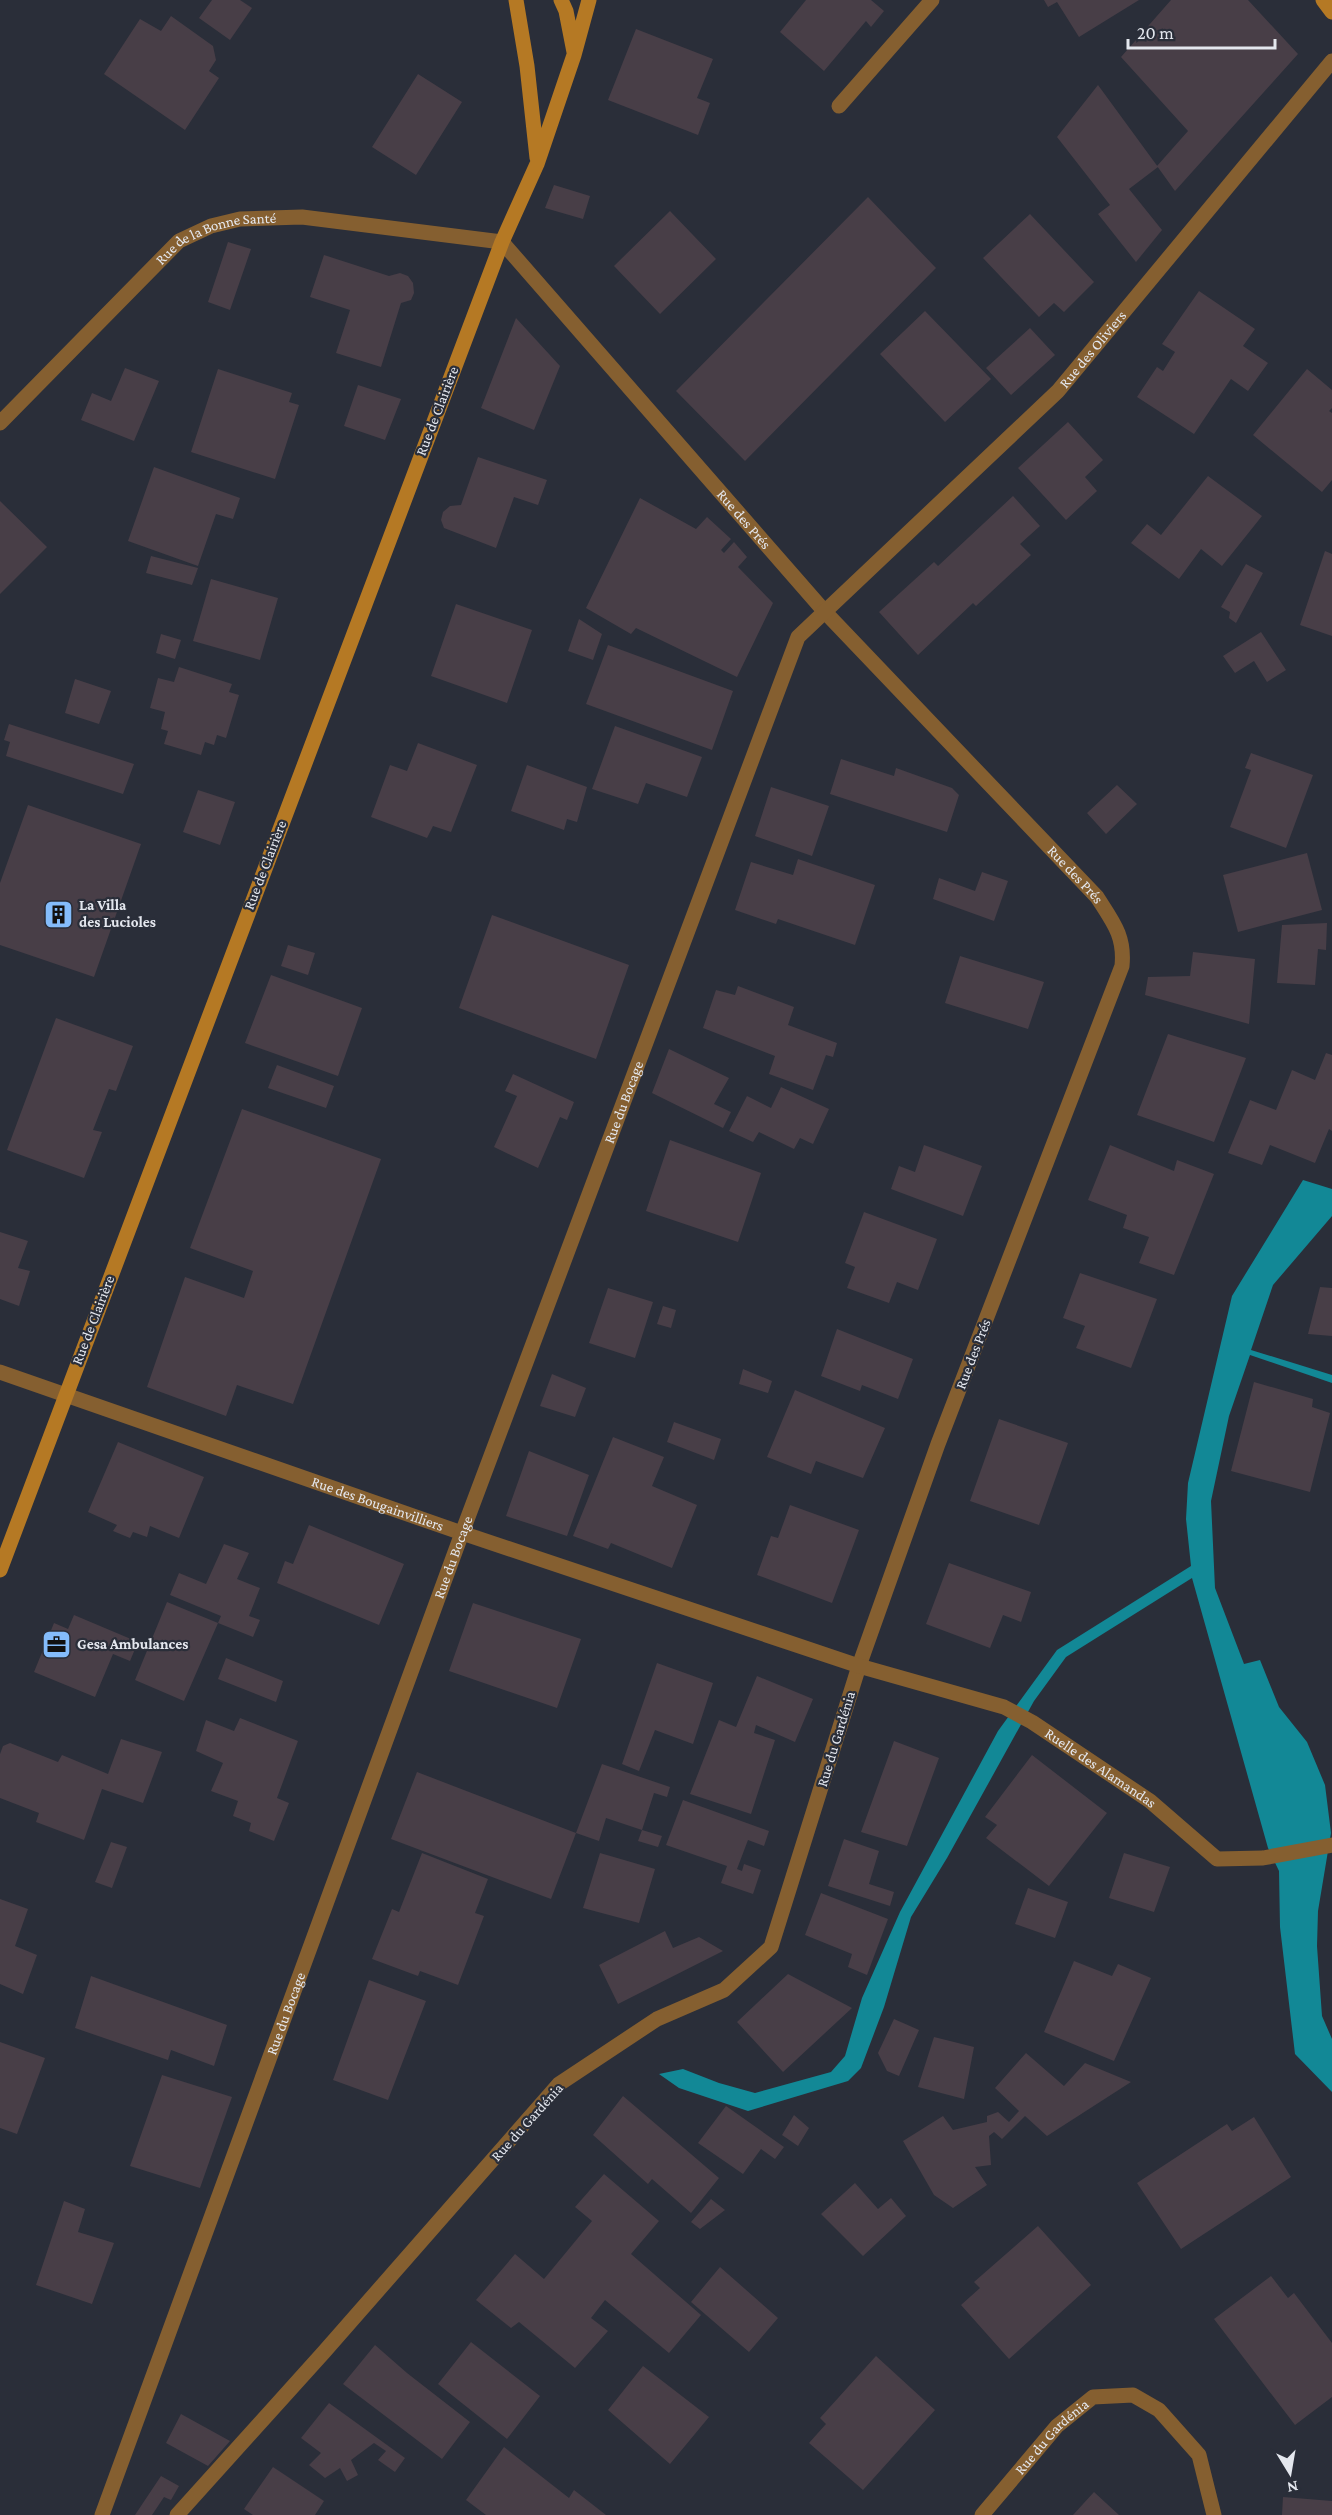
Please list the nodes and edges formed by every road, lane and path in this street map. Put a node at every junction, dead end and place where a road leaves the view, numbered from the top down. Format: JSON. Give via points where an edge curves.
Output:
{"nodes":[{"id":1,"x":516,"y":0,"type":"edge"},
{"id":2,"x":561,"y":0,"type":"edge"},
{"id":3,"x":589,"y":0,"type":"edge"},
{"id":4,"x":932,"y":0,"type":"edge"},
{"id":5,"x":1323,"y":0,"type":"edge"},
{"id":6,"x":1332,"y":12,"type":"edge"},
{"id":7,"x":574,"y":55,"type":"junction"},
{"id":8,"x":1332,"y":61,"type":"edge"},
{"id":9,"x":839,"y":106,"type":"dead end"},
{"id":10,"x":537,"y":164,"type":"junction"},
{"id":11,"x":502,"y":242,"type":"junction"},
{"id":12,"x":0,"y":423,"type":"edge"},
{"id":13,"x":825,"y":612,"type":"junction"},
{"id":14,"x":0,"y":1372,"type":"edge"},
{"id":15,"x":64,"y":1395,"type":"junction"},
{"id":16,"x":462,"y":1533,"type":"junction"},
{"id":17,"x":0,"y":1570,"type":"edge"},
{"id":18,"x":859,"y":1666,"type":"junction"},
{"id":19,"x":1332,"y":1845,"type":"edge"},
{"id":20,"x":102,"y":2515,"type":"edge"},
{"id":21,"x":177,"y":2515,"type":"edge"},
{"id":22,"x":982,"y":2515,"type":"edge"},
{"id":23,"x":1214,"y":2515,"type":"edge"}],
"edges":[{"from":1,"to":10,"type":"main road","name":"Rue de Clairière"},
{"from":2,"to":7,"type":"main road"},
{"from":3,"to":7,"type":"main road","name":"Rue de Clairière"},
{"from":4,"to":9,"type":"street"},
{"from":5,"to":6,"type":"main road"},
{"from":7,"to":10,"type":"main road","name":"Rue de Clairière"},
{"from":8,"to":13,"type":"street","name":"Rue des Oliviers","via":[[1058,390]]},
{"from":10,"to":11,"type":"main road","name":"Rue de Clairière"},
{"from":11,"to":12,"type":"street","name":"Rue de la Bonne Santé","via":[[302,217],[240,219],[211,226],[179,241]]},
{"from":11,"to":13,"type":"street","name":"Rue des Prés"},
{"from":11,"to":15,"type":"main road","name":"Rue de Clairière"},
{"from":13,"to":16,"type":"street","name":"Rue du Bocage","via":[[798,637]]},
{"from":13,"to":18,"type":"street","name":"Rue des Prés","via":[[1097,897],[1118,931],[1124,950],[1122,966],[938,1444]]},
{"from":14,"to":15,"type":"street","name":"Rue des Bougainvilliers"},
{"from":15,"to":16,"type":"street","name":"Rue des Bougainvilliers"},
{"from":15,"to":17,"type":"main road","name":"Rue de Clairière"},
{"from":16,"to":18,"type":"street","name":"Rue des Bougainvilliers"},
{"from":16,"to":20,"type":"street","name":"Rue du Bocage"},
{"from":18,"to":19,"type":"street","name":"Ruelle des Alamandas","via":[[1004,1707],[1032,1722],[1150,1801],[1217,1859],[1263,1858]]},
{"from":18,"to":21,"type":"street","name":"Rue du Gardénia","via":[[771,1947],[724,1990],[657,2019],[559,2084]]},
{"from":22,"to":23,"type":"street","name":"Rue du Gardénia","via":[[1057,2426],[1094,2397],[1133,2395],[1159,2410],[1199,2455]]}]}
